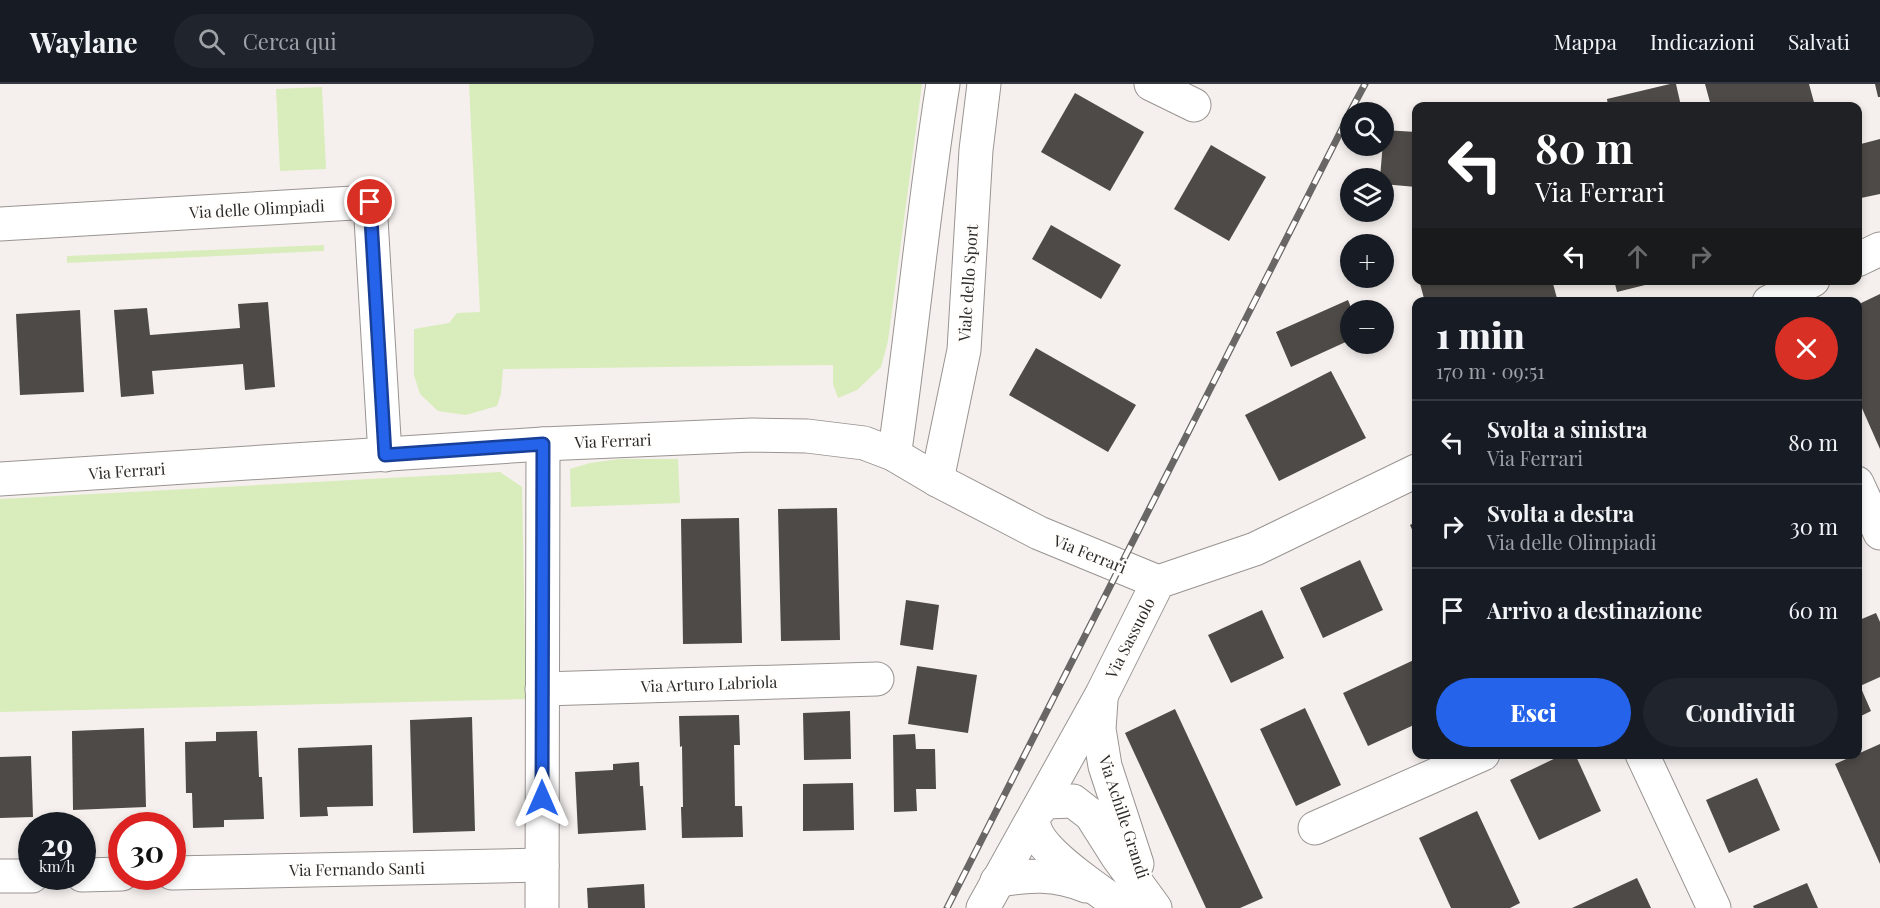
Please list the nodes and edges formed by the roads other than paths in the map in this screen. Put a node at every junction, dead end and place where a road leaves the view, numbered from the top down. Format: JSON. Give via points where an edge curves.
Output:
{"nodes":[{"id":1,"x":943,"y":84,"type":"edge"},
{"id":2,"x":984,"y":84,"type":"edge"},
{"id":3,"x":1151,"y":84,"type":"edge"},
{"id":4,"x":1194,"y":105,"type":"dead end"},
{"id":5,"x":0,"y":224,"type":"edge"},
{"id":6,"x":1880,"y":249,"type":"edge"},
{"id":7,"x":1862,"y":258,"type":"edge"},
{"id":8,"x":1803,"y":285,"type":"edge"},
{"id":9,"x":1779,"y":297,"type":"edge"},
{"id":10,"x":543,"y":444,"type":"junction"},
{"id":11,"x":893,"y":454,"type":"junction"},
{"id":12,"x":385,"y":455,"type":"junction"},
{"id":13,"x":1412,"y":473,"type":"edge"},
{"id":14,"x":0,"y":479,"type":"edge"},
{"id":15,"x":938,"y":480,"type":"junction"},
{"id":16,"x":1862,"y":494,"type":"edge"},
{"id":17,"x":1880,"y":533,"type":"edge"},
{"id":18,"x":1158,"y":582,"type":"junction"},
{"id":19,"x":877,"y":679,"type":"dead end"},
{"id":20,"x":542,"y":689,"type":"junction"},
{"id":21,"x":1102,"y":694,"type":"junction"},
{"id":22,"x":1472,"y":759,"type":"edge"},
{"id":23,"x":1644,"y":759,"type":"edge"},
{"id":24,"x":1036,"y":812,"type":"junction"},
{"id":25,"x":1315,"y":828,"type":"dead end"},
{"id":26,"x":542,"y":865,"type":"junction"},
{"id":27,"x":186,"y":873,"type":"edge"},
{"id":28,"x":0,"y":876,"type":"edge"},
{"id":29,"x":18,"y":876,"type":"edge"},
{"id":30,"x":990,"y":894,"type":"edge"},
{"id":31,"x":1134,"y":903,"type":"edge"},
{"id":32,"x":542,"y":908,"type":"edge"},
{"id":33,"x":1714,"y":908,"type":"edge"}],
"edges":[{"from":1,"to":11,"type":"street"},
{"from":2,"to":15,"type":"street","name":"Viale dello Sport","via":[[976,150],[964,350]]},
{"from":3,"to":4,"type":"street"},
{"from":5,"to":12,"type":"street","name":"Via delle Olimpiadi","via":[[370,202]]},
{"from":6,"to":7,"type":"street"},
{"from":8,"to":9,"type":"street"},
{"from":10,"to":11,"type":"street","name":"Via Ferrari","via":[[807,436],[864,443]]},
{"from":10,"to":12,"type":"street","name":"Via Ferrari"},
{"from":10,"to":20,"type":"street"},
{"from":11,"to":15,"type":"street","name":"Via Ferrari"},
{"from":12,"to":14,"type":"street","name":"Via Ferrari"},
{"from":13,"to":18,"type":"street","name":"Via Sassuolo","via":[[1255,549]]},
{"from":15,"to":18,"type":"street","name":"Via Ferrari","via":[[1039,532]]},
{"from":16,"to":17,"type":"street"},
{"from":18,"to":21,"type":"street","name":"Via Sassuolo"},
{"from":19,"to":20,"type":"street","name":"Via Arturo Labriola"},
{"from":20,"to":26,"type":"street"},
{"from":21,"to":24,"type":"street","name":"Via Sassuolo"},
{"from":21,"to":31,"type":"street","name":"Via Achille Grandi","via":[[1099,729],[1105,766],[1134,857]]},
{"from":22,"to":25,"type":"street"},
{"from":23,"to":33,"type":"street"},
{"from":24,"to":30,"type":"street","name":"Via Sassuolo"},
{"from":24,"to":31,"type":"street","via":[[1034,824],[1050,850],[1082,878]]},
{"from":24,"to":31,"type":"street","name":"Via Achille Grandi","via":[[1056,800],[1073,801],[1083,807],[1117,856]]},
{"from":26,"to":27,"type":"street","name":"Via Fernando Santi"},
{"from":26,"to":32,"type":"street"},
{"from":28,"to":29,"type":"street"},
{"from":30,"to":31,"type":"street","via":[[1021,876],[1035,875],[1078,883]]}]}
